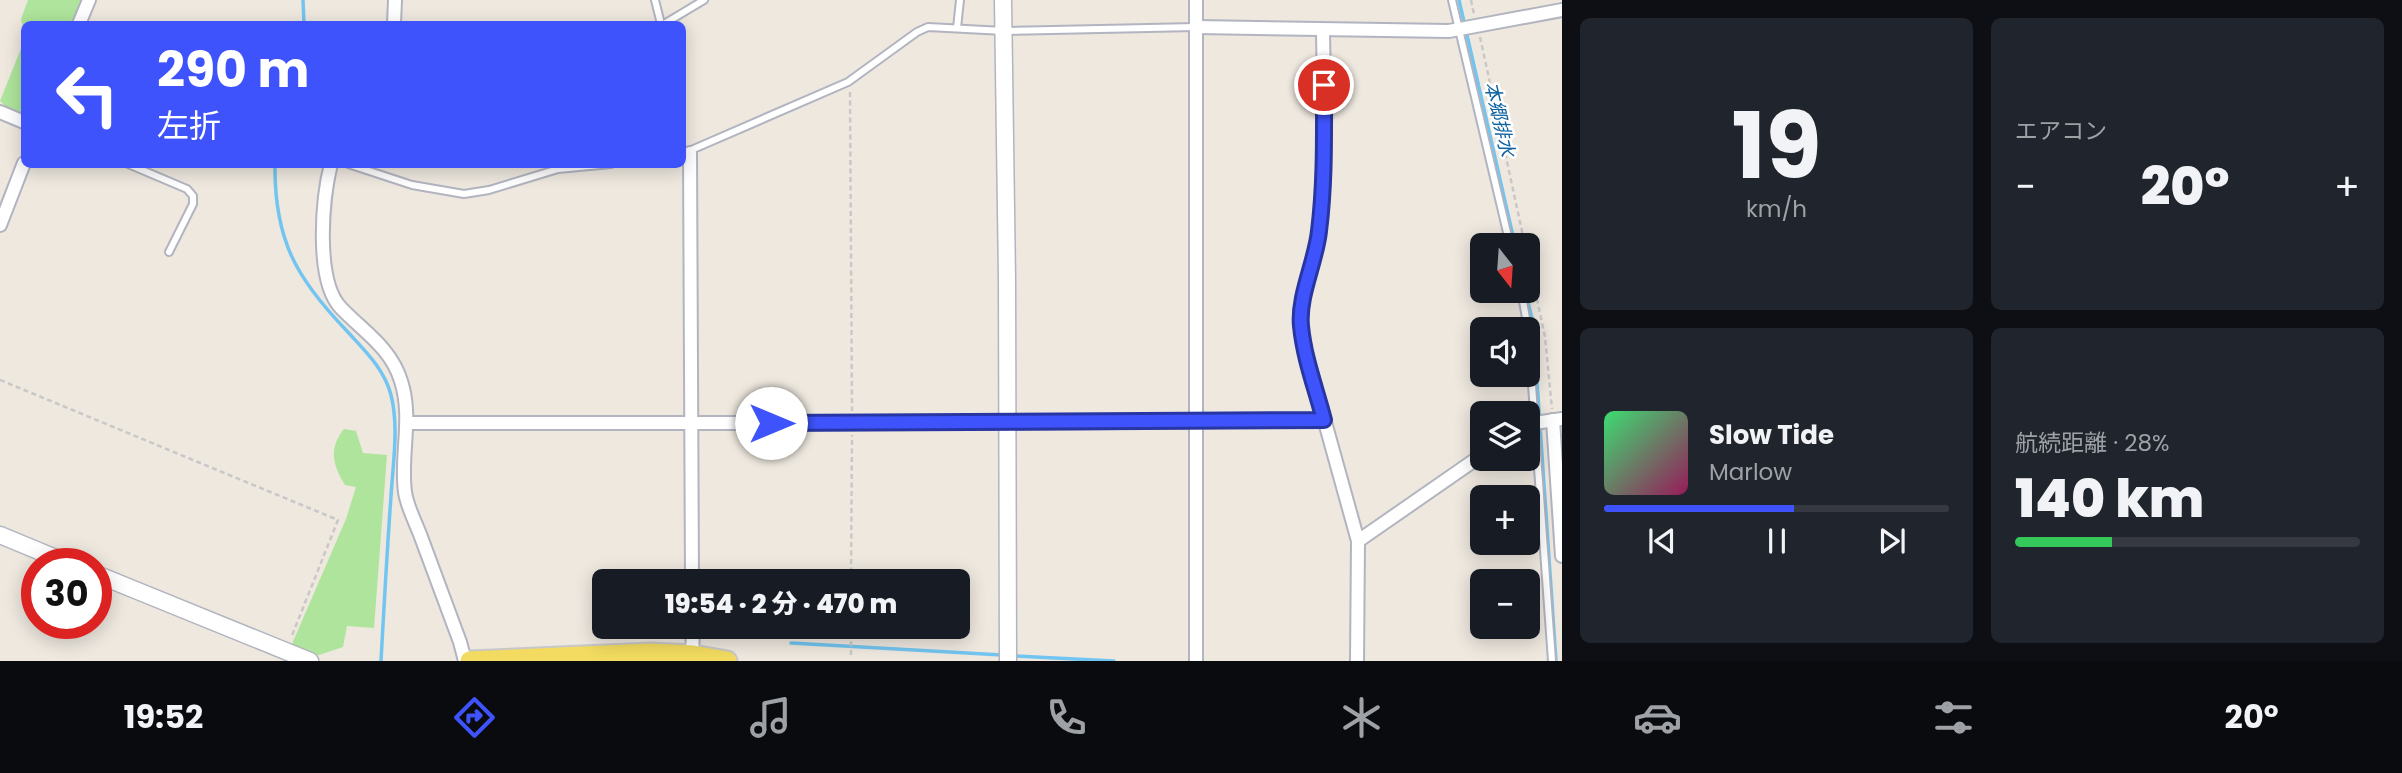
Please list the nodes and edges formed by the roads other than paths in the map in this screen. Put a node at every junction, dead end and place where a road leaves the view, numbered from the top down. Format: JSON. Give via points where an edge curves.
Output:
{"nodes":[{"id":1,"x":89,"y":0,"type":"edge"},
{"id":2,"x":395,"y":0,"type":"edge"},
{"id":3,"x":655,"y":0,"type":"edge"},
{"id":4,"x":704,"y":0,"type":"edge"},
{"id":5,"x":961,"y":0,"type":"edge"},
{"id":6,"x":1003,"y":0,"type":"edge"},
{"id":7,"x":1196,"y":0,"type":"edge"},
{"id":8,"x":1452,"y":0,"type":"edge"},
{"id":9,"x":1562,"y":10,"type":"edge"},
{"id":10,"x":80,"y":21,"type":"edge"},
{"id":11,"x":394,"y":21,"type":"edge"},
{"id":12,"x":662,"y":21,"type":"edge"},
{"id":13,"x":668,"y":21,"type":"edge"},
{"id":14,"x":1196,"y":27,"type":"junction"},
{"id":15,"x":957,"y":28,"type":"junction"},
{"id":16,"x":1324,"y":30,"type":"junction"},
{"id":17,"x":1459,"y":30,"type":"junction"},
{"id":18,"x":1004,"y":31,"type":"junction"},
{"id":19,"x":0,"y":112,"type":"edge"},
{"id":20,"x":21,"y":121,"type":"edge"},
{"id":21,"x":686,"y":154,"type":"edge"},
{"id":22,"x":22,"y":168,"type":"edge"},
{"id":23,"x":137,"y":168,"type":"edge"},
{"id":24,"x":330,"y":168,"type":"edge"},
{"id":25,"x":360,"y":168,"type":"edge"},
{"id":26,"x":569,"y":168,"type":"edge"},
{"id":27,"x":0,"y":225,"type":"edge"},
{"id":28,"x":1507,"y":233,"type":"edge"},
{"id":29,"x":169,"y":252,"type":"dead end"},
{"id":30,"x":1558,"y":419,"type":"edge"},
{"id":31,"x":1324,"y":420,"type":"junction"},
{"id":32,"x":1195,"y":421,"type":"junction"},
{"id":33,"x":1540,"y":422,"type":"edge"},
{"id":34,"x":407,"y":423,"type":"junction"},
{"id":35,"x":691,"y":423,"type":"junction"},
{"id":36,"x":1007,"y":423,"type":"junction"},
{"id":37,"x":1470,"y":463,"type":"edge"},
{"id":38,"x":1535,"y":471,"type":"edge"},
{"id":39,"x":0,"y":535,"type":"edge"},
{"id":40,"x":1358,"y":541,"type":"junction"},
{"id":41,"x":31,"y":548,"type":"edge"},
{"id":42,"x":1562,"y":556,"type":"edge"},
{"id":43,"x":692,"y":569,"type":"edge"},
{"id":44,"x":112,"y":580,"type":"edge"},
{"id":45,"x":692,"y":639,"type":"edge"},
{"id":46,"x":692,"y":658,"type":"edge"},
{"id":47,"x":310,"y":661,"type":"edge"},
{"id":48,"x":465,"y":661,"type":"edge"},
{"id":49,"x":470,"y":661,"type":"edge"},
{"id":50,"x":727,"y":661,"type":"edge"},
{"id":51,"x":1008,"y":661,"type":"edge"},
{"id":52,"x":1196,"y":661,"type":"edge"},
{"id":53,"x":1357,"y":661,"type":"edge"},
{"id":54,"x":1552,"y":661,"type":"edge"}],
"edges":[{"from":1,"to":10,"type":"street"},
{"from":2,"to":11,"type":"street"},
{"from":3,"to":12,"type":"lane"},
{"from":4,"to":13,"type":"lane"},
{"from":5,"to":15,"type":"lane"},
{"from":6,"to":18,"type":"street"},
{"from":7,"to":14,"type":"street"},
{"from":8,"to":17,"type":"lane"},
{"from":9,"to":17,"type":"street"},
{"from":14,"to":16,"type":"street"},
{"from":14,"to":18,"type":"lane"},
{"from":14,"to":32,"type":"street"},
{"from":15,"to":18,"type":"lane"},
{"from":15,"to":21,"type":"lane","via":[[928,27],[916,32],[848,82]]},
{"from":16,"to":17,"type":"street"},
{"from":16,"to":31,"type":"street","via":[[1320,229],[1301,323]]},
{"from":17,"to":28,"type":"lane"},
{"from":18,"to":36,"type":"street"},
{"from":19,"to":20,"type":"street"},
{"from":21,"to":35,"type":"street"},
{"from":22,"to":27,"type":"street"},
{"from":23,"to":29,"type":"lane","via":[[187,189],[193,196]]},
{"from":24,"to":34,"type":"street","via":[[323,244],[327,284],[336,303],[377,340],[395,367]]},
{"from":25,"to":26,"type":"lane","via":[[412,185],[464,194]]},
{"from":30,"to":33,"type":"street"},
{"from":30,"to":42,"type":"street"},
{"from":31,"to":32,"type":"street"},
{"from":31,"to":40,"type":"street"},
{"from":32,"to":36,"type":"street"},
{"from":32,"to":52,"type":"street"},
{"from":34,"to":35,"type":"street"},
{"from":34,"to":48,"type":"street","via":[[405,493]]},
{"from":35,"to":36,"type":"street"},
{"from":35,"to":43,"type":"street"},
{"from":36,"to":51,"type":"street"},
{"from":37,"to":40,"type":"street"},
{"from":38,"to":54,"type":"lane"},
{"from":39,"to":41,"type":"street"},
{"from":40,"to":53,"type":"street"},
{"from":44,"to":47,"type":"street"},
{"from":45,"to":46,"type":"street"},
{"from":46,"to":49,"type":"main road","via":[[650,653]]},
{"from":46,"to":50,"type":"main road"}]}
